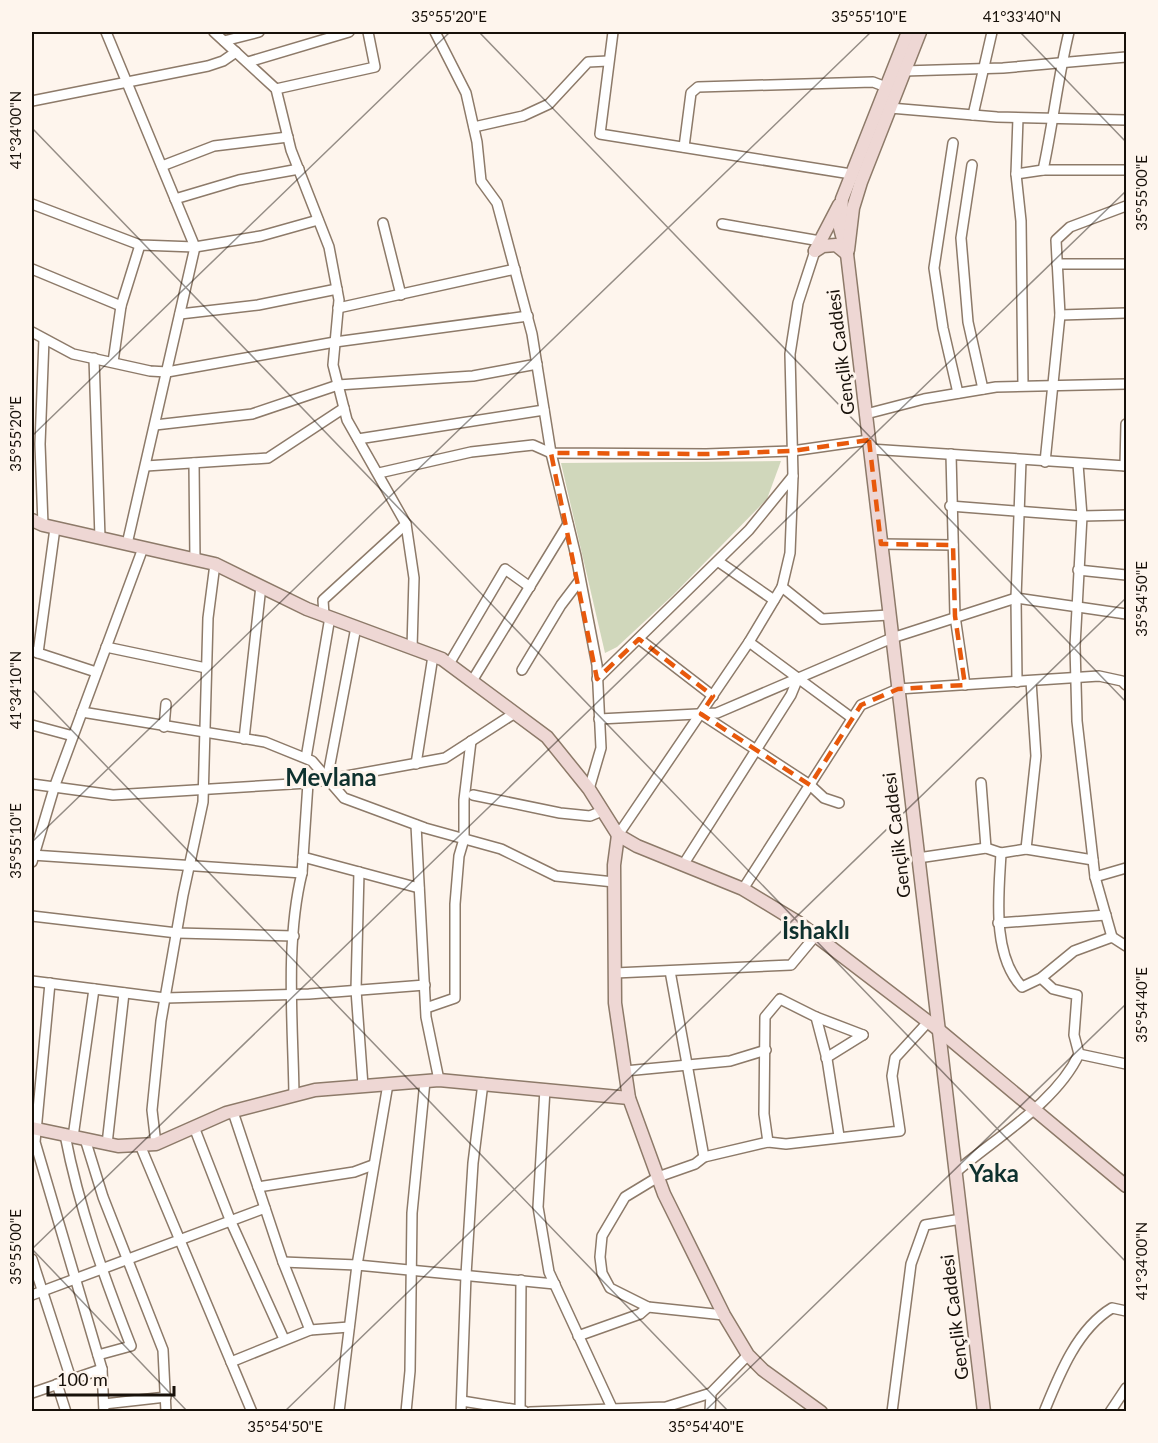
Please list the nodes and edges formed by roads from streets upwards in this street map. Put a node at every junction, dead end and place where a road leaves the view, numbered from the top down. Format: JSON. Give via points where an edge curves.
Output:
{"nodes":[{"id":1,"x":106,"y":32,"type":"edge"},
{"id":2,"x":214,"y":32,"type":"edge"},
{"id":3,"x":259,"y":32,"type":"edge"},
{"id":4,"x":349,"y":32,"type":"edge"},
{"id":5,"x":368,"y":32,"type":"edge"},
{"id":6,"x":435,"y":32,"type":"edge"},
{"id":7,"x":613,"y":32,"type":"edge"},
{"id":8,"x":908,"y":32,"type":"edge"},
{"id":9,"x":920,"y":32,"type":"edge"},
{"id":10,"x":992,"y":32,"type":"edge"},
{"id":11,"x":1069,"y":32,"type":"edge"},
{"id":12,"x":224,"y":41,"type":"junction"},
{"id":13,"x":237,"y":52,"type":"junction"},
{"id":14,"x":1126,"y":57,"type":"edge"},
{"id":15,"x":608,"y":61,"type":"junction"},
{"id":16,"x":248,"y":62,"type":"junction"},
{"id":17,"x":1062,"y":62,"type":"junction"},
{"id":18,"x":984,"y":67,"type":"junction"},
{"id":19,"x":904,"y":71,"type":"junction"},
{"id":20,"x":127,"y":82,"type":"junction"},
{"id":21,"x":886,"y":87,"type":"junction"},
{"id":22,"x":276,"y":89,"type":"junction"},
{"id":23,"x":32,"y":101,"type":"edge"},
{"id":24,"x":890,"y":108,"type":"junction"},
{"id":25,"x":973,"y":115,"type":"junction"},
{"id":26,"x":1018,"y":118,"type":"junction"},
{"id":27,"x":1054,"y":119,"type":"junction"},
{"id":28,"x":1126,"y":120,"type":"edge"},
{"id":29,"x":474,"y":127,"type":"junction"},
{"id":30,"x":288,"y":137,"type":"junction"},
{"id":31,"x":953,"y":143,"type":"dead end"},
{"id":32,"x":684,"y":147,"type":"junction"},
{"id":33,"x":972,"y":165,"type":"dead end"},
{"id":34,"x":162,"y":166,"type":"junction"},
{"id":35,"x":299,"y":170,"type":"junction"},
{"id":36,"x":1042,"y":170,"type":"junction"},
{"id":37,"x":1126,"y":170,"type":"edge"},
{"id":38,"x":851,"y":174,"type":"junction"},
{"id":39,"x":1016,"y":174,"type":"junction"},
{"id":40,"x":175,"y":199,"type":"junction"},
{"id":41,"x":842,"y":199,"type":"junction"},
{"id":42,"x":32,"y":204,"type":"edge"},
{"id":43,"x":1126,"y":206,"type":"edge"},
{"id":44,"x":318,"y":219,"type":"junction"},
{"id":45,"x":851,"y":221,"type":"junction"},
{"id":46,"x":383,"y":223,"type":"dead end"},
{"id":47,"x":722,"y":224,"type":"dead end"},
{"id":48,"x":840,"y":228,"type":"junction"},
{"id":49,"x":140,"y":245,"type":"junction"},
{"id":50,"x":818,"y":246,"type":"junction"},
{"id":51,"x":195,"y":247,"type":"junction"},
{"id":52,"x":847,"y":254,"type":"junction"},
{"id":53,"x":1057,"y":264,"type":"junction"},
{"id":54,"x":1126,"y":264,"type":"edge"},
{"id":55,"x":32,"y":269,"type":"edge"},
{"id":56,"x":515,"y":269,"type":"junction"},
{"id":57,"x":337,"y":289,"type":"junction"},
{"id":58,"x":401,"y":295,"type":"junction"},
{"id":59,"x":121,"y":306,"type":"junction"},
{"id":60,"x":338,"y":308,"type":"junction"},
{"id":61,"x":1126,"y":313,"type":"edge"},
{"id":62,"x":180,"y":314,"type":"junction"},
{"id":63,"x":1060,"y":315,"type":"junction"},
{"id":64,"x":528,"y":316,"type":"junction"},
{"id":65,"x":32,"y":332,"type":"edge"},
{"id":66,"x":44,"y":339,"type":"junction"},
{"id":67,"x":335,"y":342,"type":"junction"},
{"id":68,"x":94,"y":358,"type":"junction"},
{"id":69,"x":113,"y":363,"type":"junction"},
{"id":70,"x":537,"y":364,"type":"junction"},
{"id":71,"x":167,"y":372,"type":"junction"},
{"id":72,"x":1054,"y":384,"type":"junction"},
{"id":73,"x":1126,"y":384,"type":"edge"},
{"id":74,"x":338,"y":385,"type":"junction"},
{"id":75,"x":1023,"y":385,"type":"junction"},
{"id":76,"x":983,"y":389,"type":"junction"},
{"id":77,"x":958,"y":393,"type":"junction"},
{"id":78,"x":344,"y":408,"type":"junction"},
{"id":79,"x":544,"y":410,"type":"junction"},
{"id":80,"x":866,"y":414,"type":"junction"},
{"id":81,"x":1126,"y":424,"type":"edge"},
{"id":82,"x":155,"y":425,"type":"junction"},
{"id":83,"x":358,"y":439,"type":"junction"},
{"id":84,"x":869,"y":445,"type":"junction"},
{"id":85,"x":792,"y":451,"type":"junction"},
{"id":86,"x":551,"y":453,"type":"junction"},
{"id":87,"x":951,"y":454,"type":"junction"},
{"id":88,"x":1021,"y":460,"type":"junction"},
{"id":89,"x":1045,"y":462,"type":"junction"},
{"id":90,"x":194,"y":463,"type":"junction"},
{"id":91,"x":1078,"y":464,"type":"junction"},
{"id":92,"x":146,"y":466,"type":"junction"},
{"id":93,"x":1126,"y":466,"type":"edge"},
{"id":94,"x":379,"y":474,"type":"junction"},
{"id":95,"x":793,"y":476,"type":"junction"},
{"id":96,"x":950,"y":506,"type":"junction"},
{"id":97,"x":1020,"y":512,"type":"junction"},
{"id":98,"x":1126,"y":515,"type":"edge"},
{"id":99,"x":1082,"y":516,"type":"junction"},
{"id":100,"x":43,"y":524,"type":"edge"},
{"id":101,"x":406,"y":524,"type":"junction"},
{"id":102,"x":568,"y":524,"type":"junction"},
{"id":103,"x":100,"y":538,"type":"junction"},
{"id":104,"x":127,"y":544,"type":"junction"},
{"id":105,"x":881,"y":544,"type":"junction"},
{"id":106,"x":953,"y":545,"type":"junction"},
{"id":107,"x":143,"y":548,"type":"junction"},
{"id":108,"x":195,"y":560,"type":"junction"},
{"id":109,"x":718,"y":562,"type":"junction"},
{"id":110,"x":215,"y":564,"type":"junction"},
{"id":111,"x":1078,"y":570,"type":"junction"},
{"id":112,"x":1126,"y":575,"type":"edge"},
{"id":113,"x":580,"y":580,"type":"junction"},
{"id":114,"x":261,"y":586,"type":"junction"},
{"id":115,"x":531,"y":586,"type":"junction"},
{"id":116,"x":782,"y":587,"type":"junction"},
{"id":117,"x":1016,"y":598,"type":"junction"},
{"id":118,"x":774,"y":600,"type":"junction"},
{"id":119,"x":1077,"y":605,"type":"junction"},
{"id":120,"x":1126,"y":614,"type":"edge"},
{"id":121,"x":890,"y":615,"type":"junction"},
{"id":122,"x":327,"y":616,"type":"junction"},
{"id":123,"x":955,"y":616,"type":"junction"},
{"id":124,"x":356,"y":627,"type":"junction"},
{"id":125,"x":892,"y":638,"type":"junction"},
{"id":126,"x":639,"y":639,"type":"junction"},
{"id":127,"x":749,"y":642,"type":"junction"},
{"id":128,"x":106,"y":647,"type":"junction"},
{"id":129,"x":412,"y":648,"type":"junction"},
{"id":130,"x":35,"y":652,"type":"edge"},
{"id":131,"x":433,"y":656,"type":"junction"},
{"id":132,"x":449,"y":664,"type":"junction"},
{"id":133,"x":206,"y":668,"type":"junction"},
{"id":134,"x":522,"y":670,"type":"dead end"},
{"id":135,"x":96,"y":672,"type":"junction"},
{"id":136,"x":798,"y":678,"type":"junction"},
{"id":137,"x":1076,"y":678,"type":"junction"},
{"id":138,"x":597,"y":679,"type":"junction"},
{"id":139,"x":472,"y":681,"type":"junction"},
{"id":140,"x":1031,"y":681,"type":"junction"},
{"id":141,"x":1017,"y":682,"type":"junction"},
{"id":142,"x":965,"y":685,"type":"junction"},
{"id":143,"x":1126,"y":686,"type":"edge"},
{"id":144,"x":898,"y":689,"type":"junction"},
{"id":145,"x":712,"y":696,"type":"junction"},
{"id":146,"x":166,"y":704,"type":"dead end"},
{"id":147,"x":82,"y":712,"type":"junction"},
{"id":148,"x":515,"y":713,"type":"junction"},
{"id":149,"x":700,"y":714,"type":"junction"},
{"id":150,"x":852,"y":718,"type":"junction"},
{"id":151,"x":599,"y":719,"type":"junction"},
{"id":152,"x":32,"y":725,"type":"edge"},
{"id":153,"x":164,"y":727,"type":"junction"},
{"id":154,"x":204,"y":734,"type":"junction"},
{"id":155,"x":73,"y":736,"type":"junction"},
{"id":156,"x":244,"y":739,"type":"junction"},
{"id":157,"x":471,"y":741,"type":"junction"},
{"id":158,"x":756,"y":750,"type":"junction"},
{"id":159,"x":306,"y":758,"type":"junction"},
{"id":160,"x":416,"y":764,"type":"junction"},
{"id":161,"x":327,"y":780,"type":"junction"},
{"id":162,"x":308,"y":783,"type":"junction"},
{"id":163,"x":981,"y":783,"type":"dead end"},
{"id":164,"x":32,"y":784,"type":"edge"},
{"id":165,"x":810,"y":785,"type":"junction"},
{"id":166,"x":55,"y":786,"type":"junction"},
{"id":167,"x":589,"y":789,"type":"junction"},
{"id":168,"x":203,"y":791,"type":"junction"},
{"id":169,"x":473,"y":795,"type":"dead end"},
{"id":170,"x":839,"y":803,"type":"dead end"},
{"id":171,"x":602,"y":811,"type":"junction"},
{"id":172,"x":417,"y":825,"type":"junction"},
{"id":173,"x":618,"y":835,"type":"junction"},
{"id":174,"x":464,"y":839,"type":"junction"},
{"id":175,"x":986,"y":848,"type":"junction"},
{"id":176,"x":1026,"y":849,"type":"junction"},
{"id":177,"x":1001,"y":853,"type":"junction"},
{"id":178,"x":303,"y":857,"type":"junction"},
{"id":179,"x":32,"y":858,"type":"edge"},
{"id":180,"x":918,"y":858,"type":"junction"},
{"id":181,"x":1093,"y":860,"type":"junction"},
{"id":182,"x":190,"y":864,"type":"junction"},
{"id":183,"x":683,"y":865,"type":"junction"},
{"id":184,"x":1126,"y":868,"type":"edge"},
{"id":185,"x":359,"y":872,"type":"junction"},
{"id":186,"x":302,"y":873,"type":"junction"},
{"id":187,"x":1095,"y":877,"type":"junction"},
{"id":188,"x":614,"y":882,"type":"junction"},
{"id":189,"x":419,"y":888,"type":"junction"},
{"id":190,"x":743,"y":890,"type":"junction"},
{"id":191,"x":1106,"y":915,"type":"junction"},
{"id":192,"x":32,"y":916,"type":"edge"},
{"id":193,"x":998,"y":923,"type":"junction"},
{"id":194,"x":177,"y":933,"type":"junction"},
{"id":195,"x":816,"y":935,"type":"junction"},
{"id":196,"x":294,"y":936,"type":"junction"},
{"id":197,"x":1112,"y":937,"type":"junction"},
{"id":198,"x":1126,"y":946,"type":"edge"},
{"id":199,"x":670,"y":970,"type":"junction"},
{"id":200,"x":615,"y":973,"type":"junction"},
{"id":201,"x":1041,"y":978,"type":"junction"},
{"id":202,"x":32,"y":981,"type":"edge"},
{"id":203,"x":50,"y":983,"type":"junction"},
{"id":204,"x":424,"y":985,"type":"junction"},
{"id":205,"x":94,"y":989,"type":"junction"},
{"id":206,"x":356,"y":990,"type":"junction"},
{"id":207,"x":124,"y":993,"type":"junction"},
{"id":208,"x":292,"y":994,"type":"junction"},
{"id":209,"x":165,"y":998,"type":"junction"},
{"id":210,"x":426,"y":1008,"type":"junction"},
{"id":211,"x":816,"y":1017,"type":"junction"},
{"id":212,"x":928,"y":1022,"type":"junction"},
{"id":213,"x":939,"y":1030,"type":"junction"},
{"id":214,"x":766,"y":1050,"type":"junction"},
{"id":215,"x":1079,"y":1054,"type":"junction"},
{"id":216,"x":826,"y":1058,"type":"junction"},
{"id":217,"x":1126,"y":1064,"type":"edge"},
{"id":218,"x":687,"y":1065,"type":"junction"},
{"id":219,"x":625,"y":1071,"type":"junction"},
{"id":220,"x":439,"y":1080,"type":"junction"},
{"id":221,"x":424,"y":1081,"type":"junction"},
{"id":222,"x":483,"y":1083,"type":"junction"},
{"id":223,"x":388,"y":1084,"type":"junction"},
{"id":224,"x":363,"y":1086,"type":"junction"},
{"id":225,"x":545,"y":1089,"type":"junction"},
{"id":226,"x":294,"y":1095,"type":"junction"},
{"id":227,"x":629,"y":1098,"type":"junction"},
{"id":228,"x":1033,"y":1110,"type":"junction"},
{"id":229,"x":233,"y":1112,"type":"junction"},
{"id":230,"x":194,"y":1127,"type":"junction"},
{"id":231,"x":35,"y":1129,"type":"edge"},
{"id":232,"x":839,"y":1136,"type":"junction"},
{"id":233,"x":74,"y":1137,"type":"junction"},
{"id":234,"x":768,"y":1142,"type":"junction"},
{"id":235,"x":107,"y":1144,"type":"junction"},
{"id":236,"x":156,"y":1144,"type":"junction"},
{"id":237,"x":140,"y":1145,"type":"junction"},
{"id":238,"x":704,"y":1157,"type":"junction"},
{"id":239,"x":373,"y":1165,"type":"junction"},
{"id":240,"x":956,"y":1172,"type":"junction"},
{"id":241,"x":658,"y":1177,"type":"junction"},
{"id":242,"x":1126,"y":1186,"type":"edge"},
{"id":243,"x":258,"y":1187,"type":"junction"},
{"id":244,"x":265,"y":1208,"type":"junction"},
{"id":245,"x":961,"y":1220,"type":"junction"},
{"id":246,"x":231,"y":1222,"type":"junction"},
{"id":247,"x":179,"y":1242,"type":"junction"},
{"id":248,"x":32,"y":1259,"type":"edge"},
{"id":249,"x":130,"y":1260,"type":"junction"},
{"id":250,"x":283,"y":1262,"type":"junction"},
{"id":251,"x":357,"y":1265,"type":"junction"},
{"id":252,"x":101,"y":1270,"type":"junction"},
{"id":253,"x":412,"y":1270,"type":"junction"},
{"id":254,"x":466,"y":1275,"type":"junction"},
{"id":255,"x":75,"y":1280,"type":"junction"},
{"id":256,"x":521,"y":1280,"type":"junction"},
{"id":257,"x":555,"y":1284,"type":"junction"},
{"id":258,"x":42,"y":1291,"type":"junction"},
{"id":259,"x":32,"y":1295,"type":"edge"},
{"id":260,"x":648,"y":1306,"type":"junction"},
{"id":261,"x":1126,"y":1311,"type":"edge"},
{"id":262,"x":724,"y":1315,"type":"junction"},
{"id":263,"x":349,"y":1328,"type":"junction"},
{"id":264,"x":310,"y":1330,"type":"junction"},
{"id":265,"x":578,"y":1336,"type":"junction"},
{"id":266,"x":284,"y":1339,"type":"junction"},
{"id":267,"x":98,"y":1355,"type":"junction"},
{"id":268,"x":748,"y":1355,"type":"junction"},
{"id":269,"x":231,"y":1362,"type":"junction"},
{"id":270,"x":102,"y":1369,"type":"junction"},
{"id":271,"x":71,"y":1379,"type":"junction"},
{"id":272,"x":57,"y":1384,"type":"junction"},
{"id":273,"x":1126,"y":1388,"type":"edge"},
{"id":274,"x":32,"y":1393,"type":"edge"},
{"id":275,"x":711,"y":1393,"type":"junction"},
{"id":276,"x":166,"y":1396,"type":"junction"},
{"id":277,"x":461,"y":1406,"type":"edge"},
{"id":278,"x":104,"y":1408,"type":"edge"},
{"id":279,"x":612,"y":1408,"type":"junction"},
{"id":280,"x":524,"y":1411,"type":"edge"},
{"id":281,"x":66,"y":1412,"type":"edge"},
{"id":282,"x":166,"y":1412,"type":"edge"},
{"id":283,"x":252,"y":1412,"type":"edge"},
{"id":284,"x":339,"y":1412,"type":"edge"},
{"id":285,"x":406,"y":1412,"type":"edge"},
{"id":286,"x":710,"y":1412,"type":"edge"},
{"id":287,"x":821,"y":1412,"type":"edge"},
{"id":288,"x":892,"y":1412,"type":"edge"},
{"id":289,"x":984,"y":1412,"type":"edge"},
{"id":290,"x":1044,"y":1412,"type":"edge"},
{"id":291,"x":1110,"y":1412,"type":"edge"}],
"edges":[{"from":1,"to":20,"type":"street"},
{"from":2,"to":12,"type":"street"},
{"from":3,"to":12,"type":"street"},
{"from":4,"to":16,"type":"street"},
{"from":5,"to":22,"type":"street","via":[[375,67]]},
{"from":6,"to":29,"type":"street","via":[[466,93]]},
{"from":7,"to":15,"type":"street"},
{"from":8,"to":21,"type":"street"},
{"from":9,"to":19,"type":"street"},
{"from":10,"to":18,"type":"street"},
{"from":11,"to":17,"type":"street"},
{"from":12,"to":13,"type":"street"},
{"from":13,"to":16,"type":"street"},
{"from":13,"to":20,"type":"street","via":[[208,66]]},
{"from":14,"to":17,"type":"street"},
{"from":15,"to":29,"type":"street","via":[[588,62],[549,104],[523,117]]},
{"from":15,"to":32,"type":"street","via":[[600,134]]},
{"from":16,"to":22,"type":"street"},
{"from":17,"to":18,"type":"street"},
{"from":17,"to":27,"type":"street"},
{"from":18,"to":19,"type":"street"},
{"from":18,"to":25,"type":"street"},
{"from":19,"to":24,"type":"street"},
{"from":20,"to":23,"type":"street"},
{"from":20,"to":34,"type":"street"},
{"from":21,"to":32,"type":"street","via":[[873,82],[698,87],[690,93]]},
{"from":21,"to":38,"type":"street"},
{"from":22,"to":30,"type":"street"},
{"from":24,"to":25,"type":"street"},
{"from":24,"to":45,"type":"street","via":[[861,182]]},
{"from":25,"to":26,"type":"street"},
{"from":26,"to":27,"type":"street"},
{"from":26,"to":39,"type":"street"},
{"from":27,"to":28,"type":"street"},
{"from":27,"to":36,"type":"street"},
{"from":29,"to":56,"type":"street","via":[[481,181],[497,203]]},
{"from":30,"to":34,"type":"street","via":[[214,146]]},
{"from":30,"to":35,"type":"street"},
{"from":31,"to":77,"type":"street","via":[[934,268]]},
{"from":32,"to":38,"type":"street"},
{"from":33,"to":76,"type":"street","via":[[961,238],[968,322]]},
{"from":34,"to":40,"type":"street"},
{"from":35,"to":40,"type":"street","via":[[239,180]]},
{"from":35,"to":44,"type":"street"},
{"from":36,"to":37,"type":"street"},
{"from":36,"to":39,"type":"street"},
{"from":38,"to":41,"type":"street"},
{"from":39,"to":75,"type":"street","via":[[1021,221]]},
{"from":40,"to":51,"type":"street"},
{"from":41,"to":48,"type":"street"},
{"from":41,"to":50,"type":"street"},
{"from":42,"to":49,"type":"street"},
{"from":43,"to":53,"type":"street","via":[[1070,227],[1056,240]]},
{"from":44,"to":51,"type":"street","via":[[261,236]]},
{"from":44,"to":57,"type":"street","via":[[329,247]]},
{"from":45,"to":48,"type":"street"},
{"from":45,"to":52,"type":"street"},
{"from":46,"to":58,"type":"street"},
{"from":47,"to":50,"type":"street"},
{"from":48,"to":50,"type":"street"},
{"from":48,"to":52,"type":"street"},
{"from":49,"to":51,"type":"street"},
{"from":49,"to":59,"type":"street"},
{"from":50,"to":52,"type":"street","via":[[836,245]]},
{"from":50,"to":85,"type":"street","via":[[798,303],[790,354]]},
{"from":51,"to":62,"type":"street"},
{"from":52,"to":80,"type":"street","name":"Gençlik Caddesi"},
{"from":53,"to":54,"type":"street"},
{"from":53,"to":63,"type":"street"},
{"from":55,"to":59,"type":"street"},
{"from":56,"to":58,"type":"street"},
{"from":56,"to":64,"type":"street"},
{"from":57,"to":60,"type":"street"},
{"from":57,"to":62,"type":"street","via":[[258,305]]},
{"from":58,"to":60,"type":"street"},
{"from":59,"to":69,"type":"street"},
{"from":60,"to":67,"type":"street"},
{"from":61,"to":63,"type":"street"},
{"from":62,"to":71,"type":"street"},
{"from":63,"to":72,"type":"street"},
{"from":64,"to":67,"type":"street"},
{"from":64,"to":70,"type":"street"},
{"from":65,"to":66,"type":"street"},
{"from":66,"to":68,"type":"street","via":[[73,354]]},
{"from":66,"to":100,"type":"street","via":[[40,444]]},
{"from":67,"to":71,"type":"street"},
{"from":67,"to":74,"type":"street","via":[[333,365]]},
{"from":68,"to":69,"type":"street"},
{"from":68,"to":103,"type":"street"},
{"from":69,"to":71,"type":"street"},
{"from":70,"to":74,"type":"street","via":[[473,376]]},
{"from":70,"to":79,"type":"street"},
{"from":71,"to":82,"type":"street"},
{"from":72,"to":73,"type":"street"},
{"from":72,"to":75,"type":"street"},
{"from":72,"to":89,"type":"street"},
{"from":74,"to":78,"type":"street"},
{"from":74,"to":82,"type":"street","via":[[252,414]]},
{"from":75,"to":76,"type":"street"},
{"from":76,"to":77,"type":"street"},
{"from":77,"to":80,"type":"street"},
{"from":78,"to":83,"type":"street"},
{"from":78,"to":90,"type":"street","via":[[268,458]]},
{"from":79,"to":83,"type":"street"},
{"from":79,"to":86,"type":"street"},
{"from":80,"to":84,"type":"street","name":"Gençlik Caddesi"},
{"from":81,"to":93,"type":"street"},
{"from":82,"to":92,"type":"street"},
{"from":83,"to":94,"type":"street"},
{"from":84,"to":85,"type":"street"},
{"from":84,"to":87,"type":"street"},
{"from":84,"to":105,"type":"street","name":"Gençlik Caddesi"},
{"from":85,"to":86,"type":"street"},
{"from":85,"to":95,"type":"street"},
{"from":86,"to":94,"type":"street","via":[[533,445],[471,452]]},
{"from":86,"to":102,"type":"street"},
{"from":87,"to":88,"type":"street"},
{"from":87,"to":96,"type":"street"},
{"from":88,"to":89,"type":"street"},
{"from":88,"to":97,"type":"street"},
{"from":89,"to":91,"type":"street"},
{"from":90,"to":92,"type":"street"},
{"from":90,"to":108,"type":"street"},
{"from":91,"to":93,"type":"street"},
{"from":91,"to":99,"type":"street"},
{"from":92,"to":104,"type":"street"},
{"from":94,"to":101,"type":"street"},
{"from":95,"to":109,"type":"street"},
{"from":95,"to":116,"type":"street","via":[[790,553]]},
{"from":96,"to":97,"type":"street"},
{"from":96,"to":106,"type":"street"},
{"from":97,"to":99,"type":"street"},
{"from":97,"to":117,"type":"street"},
{"from":98,"to":99,"type":"street"},
{"from":99,"to":111,"type":"street"},
{"from":100,"to":103,"type":"street"},
{"from":100,"to":130,"type":"street"},
{"from":101,"to":122,"type":"street","via":[[323,600]]},
{"from":101,"to":129,"type":"street","via":[[414,578]]},
{"from":102,"to":113,"type":"street"},
{"from":102,"to":115,"type":"street"},
{"from":103,"to":104,"type":"street"},
{"from":104,"to":107,"type":"street"},
{"from":105,"to":106,"type":"street"},
{"from":105,"to":121,"type":"street","name":"Gençlik Caddesi"},
{"from":106,"to":123,"type":"street"},
{"from":107,"to":108,"type":"street"},
{"from":107,"to":128,"type":"street"},
{"from":108,"to":110,"type":"street"},
{"from":109,"to":118,"type":"street"},
{"from":109,"to":126,"type":"street"},
{"from":110,"to":114,"type":"street"},
{"from":110,"to":133,"type":"street"},
{"from":111,"to":112,"type":"street"},
{"from":111,"to":119,"type":"street"},
{"from":113,"to":134,"type":"street"},
{"from":113,"to":138,"type":"street"},
{"from":114,"to":122,"type":"street"},
{"from":114,"to":156,"type":"street"},
{"from":115,"to":132,"type":"street","via":[[505,569]]},
{"from":115,"to":139,"type":"street"},
{"from":116,"to":118,"type":"street"},
{"from":116,"to":121,"type":"street","via":[[822,619]]},
{"from":117,"to":119,"type":"street"},
{"from":117,"to":123,"type":"street"},
{"from":117,"to":141,"type":"street"},
{"from":118,"to":127,"type":"street"},
{"from":119,"to":120,"type":"street"},
{"from":119,"to":137,"type":"street"},
{"from":121,"to":125,"type":"street","name":"Gençlik Caddesi"},
{"from":122,"to":124,"type":"street"},
{"from":122,"to":159,"type":"street"},
{"from":123,"to":125,"type":"street"},
{"from":123,"to":142,"type":"street"},
{"from":124,"to":129,"type":"street"},
{"from":124,"to":161,"type":"street"},
{"from":125,"to":136,"type":"street"},
{"from":125,"to":144,"type":"street","name":"Gençlik Caddesi"},
{"from":126,"to":138,"type":"street"},
{"from":126,"to":145,"type":"street"},
{"from":127,"to":136,"type":"street"},
{"from":127,"to":145,"type":"street"},
{"from":128,"to":133,"type":"street"},
{"from":128,"to":135,"type":"street"},
{"from":129,"to":131,"type":"street"},
{"from":130,"to":135,"type":"street"},
{"from":131,"to":132,"type":"street"},
{"from":131,"to":160,"type":"street"},
{"from":132,"to":139,"type":"street"},
{"from":133,"to":154,"type":"street"},
{"from":135,"to":147,"type":"street"},
{"from":136,"to":149,"type":"street","via":[[717,712]]},
{"from":136,"to":150,"type":"street"},
{"from":136,"to":158,"type":"street"},
{"from":137,"to":140,"type":"street"},
{"from":137,"to":143,"type":"street","via":[[1099,676],[1122,681]]},
{"from":137,"to":181,"type":"street","via":[[1077,721]]},
{"from":138,"to":151,"type":"street"},
{"from":139,"to":148,"type":"street"},
{"from":140,"to":141,"type":"street"},
{"from":140,"to":176,"type":"street","via":[[1036,756]]},
{"from":141,"to":142,"type":"street"},
{"from":142,"to":144,"type":"street"},
{"from":144,"to":150,"type":"street","via":[[861,705]]},
{"from":144,"to":180,"type":"street","name":"Gençlik Caddesi"},
{"from":145,"to":149,"type":"street"},
{"from":146,"to":153,"type":"street"},
{"from":147,"to":153,"type":"street"},
{"from":147,"to":155,"type":"street"},
{"from":148,"to":157,"type":"street"},
{"from":148,"to":167,"type":"street","via":[[547,737]]},
{"from":149,"to":151,"type":"street"},
{"from":149,"to":158,"type":"street"},
{"from":149,"to":173,"type":"street"},
{"from":150,"to":165,"type":"street"},
{"from":151,"to":167,"type":"street","via":[[601,748]]},
{"from":152,"to":155,"type":"street"},
{"from":153,"to":154,"type":"street"},
{"from":154,"to":156,"type":"street"},
{"from":154,"to":168,"type":"street"},
{"from":155,"to":166,"type":"street"},
{"from":156,"to":159,"type":"street","via":[[265,742]]},
{"from":157,"to":160,"type":"street","via":[[445,758]]},
{"from":157,"to":174,"type":"street"},
{"from":158,"to":165,"type":"street"},
{"from":158,"to":183,"type":"street"},
{"from":159,"to":161,"type":"street"},
{"from":160,"to":161,"type":"street"},
{"from":161,"to":162,"type":"street"},
{"from":161,"to":172,"type":"street","via":[[344,798]]},
{"from":162,"to":168,"type":"street"},
{"from":162,"to":178,"type":"street"},
{"from":163,"to":175,"type":"street"},
{"from":164,"to":166,"type":"street"},
{"from":165,"to":170,"type":"street","via":[[824,798]]},
{"from":165,"to":190,"type":"street"},
{"from":166,"to":168,"type":"street","via":[[113,795]]},
{"from":166,"to":179,"type":"street"},
{"from":167,"to":171,"type":"street"},
{"from":168,"to":182,"type":"street"},
{"from":169,"to":171,"type":"street","via":[[560,813],[590,816]]},
{"from":171,"to":173,"type":"street"},
{"from":172,"to":174,"type":"street"},
{"from":172,"to":189,"type":"street"},
{"from":173,"to":183,"type":"street"},
{"from":173,"to":188,"type":"street"},
{"from":174,"to":188,"type":"street","via":[[501,849],[556,876]]},
{"from":174,"to":210,"type":"street","via":[[455,904],[455,998]]},
{"from":175,"to":177,"type":"street"},
{"from":175,"to":180,"type":"street"},
{"from":176,"to":177,"type":"street"},
{"from":176,"to":181,"type":"street"},
{"from":177,"to":193,"type":"street"},
{"from":178,"to":185,"type":"street"},
{"from":178,"to":186,"type":"street"},
{"from":179,"to":182,"type":"street"},
{"from":180,"to":213,"type":"street","name":"Gençlik Caddesi"},
{"from":181,"to":187,"type":"street"},
{"from":182,"to":186,"type":"street"},
{"from":182,"to":194,"type":"street"},
{"from":183,"to":190,"type":"street"},
{"from":184,"to":187,"type":"street"},
{"from":185,"to":189,"type":"street"},
{"from":185,"to":206,"type":"street"},
{"from":186,"to":196,"type":"street"},
{"from":187,"to":191,"type":"street"},
{"from":188,"to":200,"type":"street"},
{"from":189,"to":204,"type":"street"},
{"from":190,"to":195,"type":"street"},
{"from":191,"to":193,"type":"street"},
{"from":191,"to":197,"type":"street"},
{"from":192,"to":194,"type":"street"},
{"from":193,"to":201,"type":"street","via":[[1017,982],[1022,987]]},
{"from":194,"to":196,"type":"street"},
{"from":194,"to":209,"type":"street"},
{"from":195,"to":199,"type":"street","via":[[791,965]]},
{"from":195,"to":212,"type":"street"},
{"from":196,"to":208,"type":"street"},
{"from":197,"to":198,"type":"street"},
{"from":197,"to":201,"type":"street","via":[[1074,951]]},
{"from":199,"to":200,"type":"street"},
{"from":199,"to":218,"type":"street"},
{"from":200,"to":219,"type":"street","via":[[615,1003]]},
{"from":201,"to":215,"type":"street","via":[[1053,989],[1077,995],[1074,1035]]},
{"from":202,"to":203,"type":"street"},
{"from":203,"to":205,"type":"street"},
{"from":203,"to":231,"type":"street"},
{"from":204,"to":206,"type":"street"},
{"from":204,"to":210,"type":"street"},
{"from":205,"to":207,"type":"street"},
{"from":205,"to":233,"type":"street"},
{"from":206,"to":208,"type":"street"},
{"from":206,"to":224,"type":"street"},
{"from":207,"to":209,"type":"street"},
{"from":207,"to":235,"type":"street"},
{"from":208,"to":209,"type":"street"},
{"from":208,"to":226,"type":"street"},
{"from":209,"to":236,"type":"street","via":[[152,1110]]},
{"from":210,"to":220,"type":"street"},
{"from":211,"to":214,"type":"street","via":[[780,999],[765,1017]]},
{"from":211,"to":216,"type":"street"},
{"from":211,"to":216,"type":"street","via":[[863,1035]]},
{"from":212,"to":213,"type":"street"},
{"from":212,"to":232,"type":"street","via":[[895,1058],[892,1076],[900,1131]]},
{"from":213,"to":228,"type":"street"},
{"from":213,"to":240,"type":"street","name":"Gençlik Caddesi"},
{"from":214,"to":218,"type":"street","via":[[730,1061]]},
{"from":214,"to":234,"type":"street","via":[[764,1114]]},
{"from":215,"to":217,"type":"street"},
{"from":215,"to":228,"type":"street","via":[[1075,1064]]},
{"from":216,"to":232,"type":"street"},
{"from":218,"to":219,"type":"street"},
{"from":218,"to":238,"type":"street"},
{"from":219,"to":227,"type":"street"},
{"from":220,"to":221,"type":"street"},
{"from":220,"to":222,"type":"street"},
{"from":221,"to":223,"type":"street"},
{"from":221,"to":253,"type":"street","via":[[412,1213]]},
{"from":222,"to":225,"type":"street"},
{"from":222,"to":254,"type":"street"},
{"from":223,"to":224,"type":"street"},
{"from":223,"to":239,"type":"street"},
{"from":224,"to":226,"type":"street"},
{"from":225,"to":227,"type":"street"},
{"from":225,"to":257,"type":"street","via":[[538,1207],[549,1272]]},
{"from":226,"to":229,"type":"street"},
{"from":227,"to":241,"type":"street"},
{"from":228,"to":240,"type":"street"},
{"from":228,"to":242,"type":"street"},
{"from":229,"to":230,"type":"street"},
{"from":229,"to":243,"type":"street"},
{"from":230,"to":236,"type":"street"},
{"from":230,"to":246,"type":"street"},
{"from":231,"to":233,"type":"street"},
{"from":231,"to":255,"type":"street","via":[[35,1142]]},
{"from":232,"to":234,"type":"street","via":[[786,1144]]},
{"from":233,"to":235,"type":"street"},
{"from":233,"to":249,"type":"street"},
{"from":233,"to":252,"type":"street","via":[[72,1174]]},
{"from":234,"to":238,"type":"street"},
{"from":235,"to":237,"type":"street"},
{"from":236,"to":237,"type":"street"},
{"from":237,"to":247,"type":"street"},
{"from":238,"to":241,"type":"street"},
{"from":239,"to":243,"type":"street","via":[[354,1172]]},
{"from":239,"to":251,"type":"street"},
{"from":240,"to":245,"type":"street","name":"Gençlik Caddesi"},
{"from":241,"to":260,"type":"street","via":[[625,1197],[603,1236],[600,1257],[602,1273],[610,1288]]},
{"from":241,"to":262,"type":"street"},
{"from":243,"to":244,"type":"street"},
{"from":244,"to":246,"type":"street"},
{"from":244,"to":250,"type":"street"},
{"from":245,"to":288,"type":"street","via":[[925,1225],[911,1264]]},
{"from":245,"to":289,"type":"street","name":"Gençlik Caddesi"},
{"from":246,"to":247,"type":"street"},
{"from":246,"to":266,"type":"street"},
{"from":247,"to":249,"type":"street"},
{"from":247,"to":269,"type":"street"},
{"from":248,"to":258,"type":"street"},
{"from":249,"to":252,"type":"street"},
{"from":249,"to":276,"type":"street","via":[[163,1350]]},
{"from":250,"to":251,"type":"street"},
{"from":250,"to":264,"type":"street"},
{"from":251,"to":253,"type":"street"},
{"from":251,"to":263,"type":"street"},
{"from":252,"to":255,"type":"street"},
{"from":252,"to":267,"type":"street","via":[[131,1346]]},
{"from":253,"to":254,"type":"street"},
{"from":253,"to":285,"type":"street"},
{"from":254,"to":256,"type":"street"},
{"from":254,"to":277,"type":"street"},
{"from":255,"to":258,"type":"street"},
{"from":255,"to":267,"type":"street"},
{"from":256,"to":257,"type":"street"},
{"from":256,"to":280,"type":"street"},
{"from":257,"to":265,"type":"street"},
{"from":258,"to":259,"type":"street"},
{"from":258,"to":271,"type":"street"},
{"from":260,"to":262,"type":"street"},
{"from":260,"to":265,"type":"street","via":[[640,1314]]},
{"from":261,"to":290,"type":"street","via":[[1112,1308],[1096,1317],[1061,1371]]},
{"from":262,"to":268,"type":"street"},
{"from":263,"to":264,"type":"street"},
{"from":263,"to":284,"type":"street"},
{"from":264,"to":266,"type":"street"},
{"from":265,"to":279,"type":"street"},
{"from":266,"to":269,"type":"street"},
{"from":267,"to":270,"type":"street"},
{"from":268,"to":275,"type":"street"},
{"from":268,"to":287,"type":"street"},
{"from":269,"to":283,"type":"street"},
{"from":270,"to":271,"type":"street"},
{"from":270,"to":278,"type":"street"},
{"from":271,"to":272,"type":"street"},
{"from":272,"to":274,"type":"street"},
{"from":272,"to":281,"type":"street"},
{"from":273,"to":291,"type":"street"},
{"from":275,"to":279,"type":"street","via":[[666,1407]]},
{"from":275,"to":286,"type":"street"},
{"from":276,"to":278,"type":"street"},
{"from":276,"to":282,"type":"street"},
{"from":277,"to":280,"type":"street"},
{"from":279,"to":280,"type":"street"}]}
